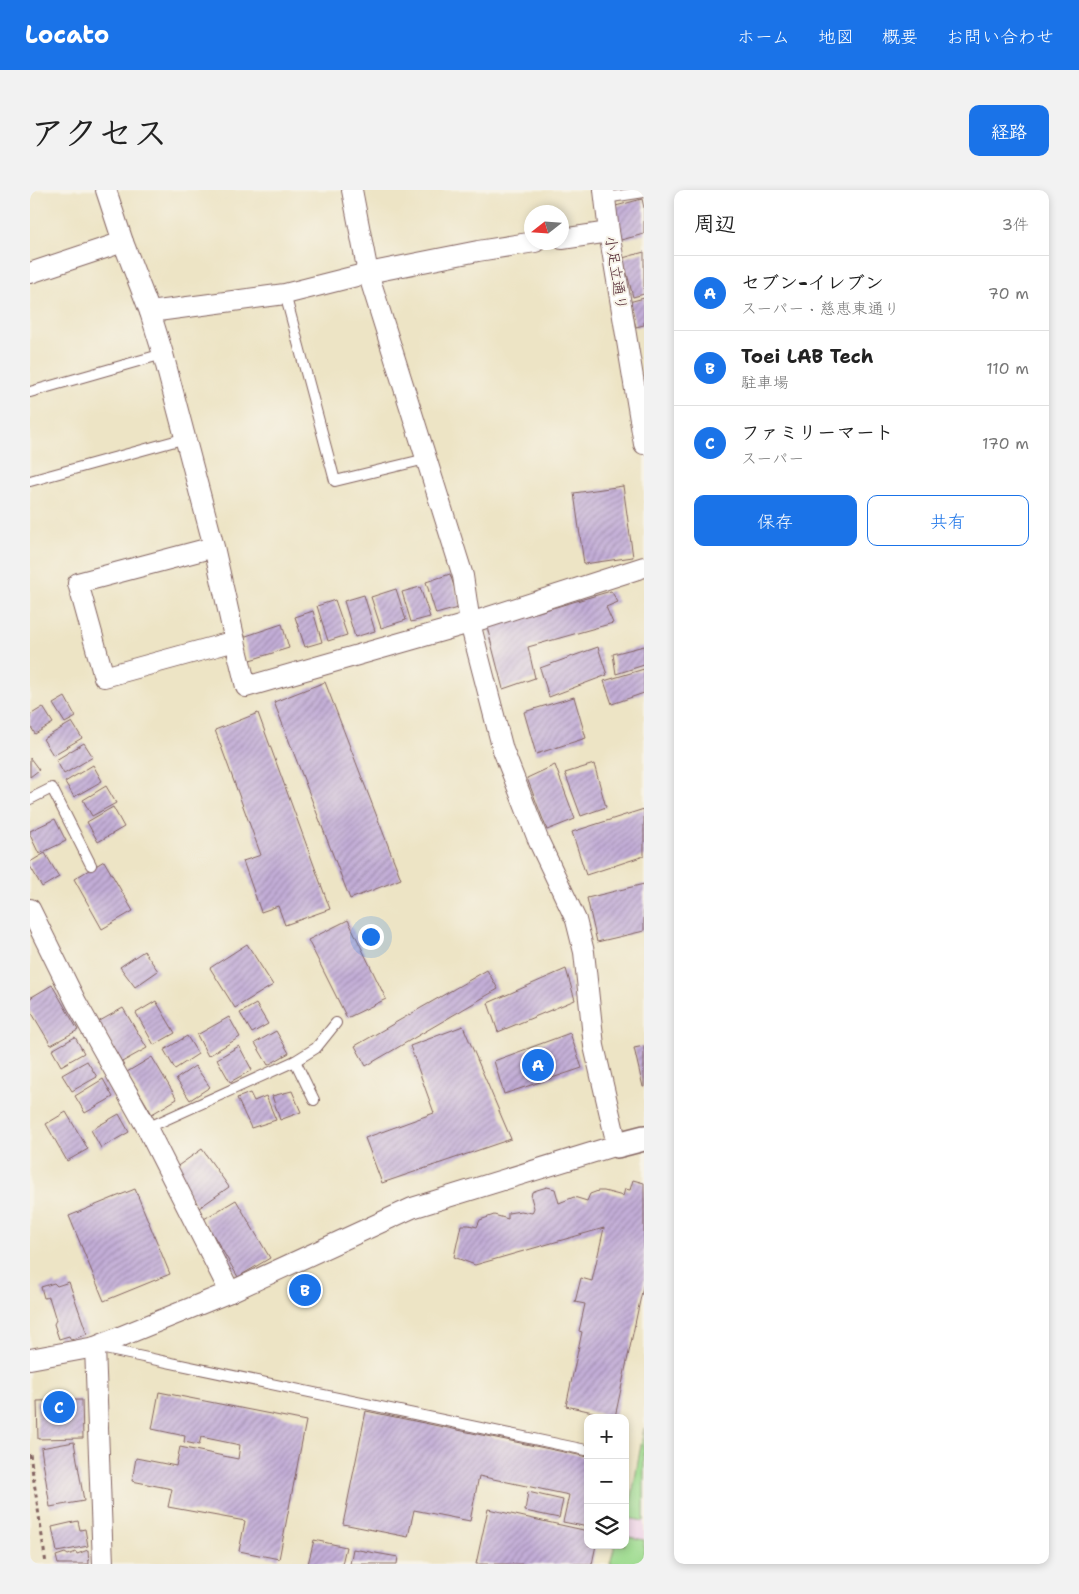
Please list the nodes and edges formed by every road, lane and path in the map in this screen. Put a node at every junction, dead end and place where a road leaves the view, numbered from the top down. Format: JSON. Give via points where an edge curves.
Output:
{"nodes":[{"id":1,"x":106,"y":190,"type":"edge"},
{"id":2,"x":352,"y":190,"type":"edge"},
{"id":3,"x":644,"y":192,"type":"edge"},
{"id":4,"x":605,"y":194,"type":"edge"},
{"id":5,"x":609,"y":232,"type":"junction"},
{"id":6,"x":569,"y":238,"type":"edge"},
{"id":7,"x":123,"y":242,"type":"junction"},
{"id":8,"x":524,"y":244,"type":"edge"},
{"id":9,"x":30,"y":272,"type":"edge"},
{"id":10,"x":368,"y":273,"type":"junction"},
{"id":11,"x":285,"y":294,"type":"junction"},
{"id":12,"x":150,"y":312,"type":"junction"},
{"id":13,"x":163,"y":354,"type":"junction"},
{"id":14,"x":30,"y":392,"type":"edge"},
{"id":15,"x":186,"y":438,"type":"junction"},
{"id":16,"x":644,"y":444,"type":"edge"},
{"id":17,"x":426,"y":459,"type":"junction"},
{"id":18,"x":30,"y":481,"type":"edge"},
{"id":19,"x":214,"y":547,"type":"junction"},
{"id":20,"x":644,"y":566,"type":"edge"},
{"id":21,"x":470,"y":623,"type":"junction"},
{"id":22,"x":235,"y":640,"type":"junction"},
{"id":23,"x":30,"y":798,"type":"edge"},
{"id":24,"x":91,"y":865,"type":"dead end"},
{"id":25,"x":30,"y":909,"type":"edge"},
{"id":26,"x":336,"y":1023,"type":"dead end"},
{"id":27,"x":295,"y":1061,"type":"junction"},
{"id":28,"x":314,"y":1100,"type":"dead end"},
{"id":29,"x":147,"y":1128,"type":"junction"},
{"id":30,"x":644,"y":1138,"type":"edge"},
{"id":31,"x":617,"y":1145,"type":"junction"},
{"id":32,"x":230,"y":1292,"type":"junction"},
{"id":33,"x":95,"y":1347,"type":"junction"},
{"id":34,"x":30,"y":1359,"type":"edge"},
{"id":35,"x":584,"y":1450,"type":"edge"},
{"id":36,"x":30,"y":1454,"type":"edge"},
{"id":37,"x":46,"y":1564,"type":"edge"},
{"id":38,"x":102,"y":1564,"type":"edge"}],
"edges":[{"from":1,"to":7,"type":"street"},
{"from":2,"to":10,"type":"street"},
{"from":3,"to":4,"type":"lane"},
{"from":4,"to":5,"type":"street","name":"小足立通り"},
{"from":5,"to":6,"type":"street"},
{"from":5,"to":16,"type":"street","name":"小足立通り","via":[[634,361]]},
{"from":7,"to":9,"type":"street"},
{"from":7,"to":12,"type":"street"},
{"from":8,"to":10,"type":"street"},
{"from":10,"to":11,"type":"street"},
{"from":10,"to":17,"type":"street"},
{"from":11,"to":12,"type":"street"},
{"from":11,"to":17,"type":"lane","via":[[336,481]]},
{"from":12,"to":13,"type":"street"},
{"from":13,"to":14,"type":"lane"},
{"from":13,"to":15,"type":"street"},
{"from":15,"to":18,"type":"lane"},
{"from":15,"to":19,"type":"street"},
{"from":17,"to":21,"type":"street","via":[[463,576]]},
{"from":19,"to":22,"type":"street"},
{"from":19,"to":22,"type":"street","via":[[78,583],[104,676]]},
{"from":20,"to":21,"type":"street"},
{"from":21,"to":22,"type":"street","via":[[246,687]]},
{"from":21,"to":31,"type":"street","via":[[503,750],[539,842],[576,920],[584,952],[594,1046]]},
{"from":23,"to":24,"type":"lane","via":[[52,788]]},
{"from":25,"to":29,"type":"street","via":[[76,1002]]},
{"from":26,"to":27,"type":"lane","via":[[316,1048]]},
{"from":27,"to":28,"type":"lane"},
{"from":27,"to":29,"type":"lane"},
{"from":29,"to":32,"type":"street"},
{"from":30,"to":31,"type":"street"},
{"from":31,"to":32,"type":"street","via":[[412,1208]]},
{"from":32,"to":33,"type":"street"},
{"from":33,"to":34,"type":"street"},
{"from":33,"to":35,"type":"lane"},
{"from":33,"to":38,"type":"street"},
{"from":36,"to":37,"type":"path"}]}
